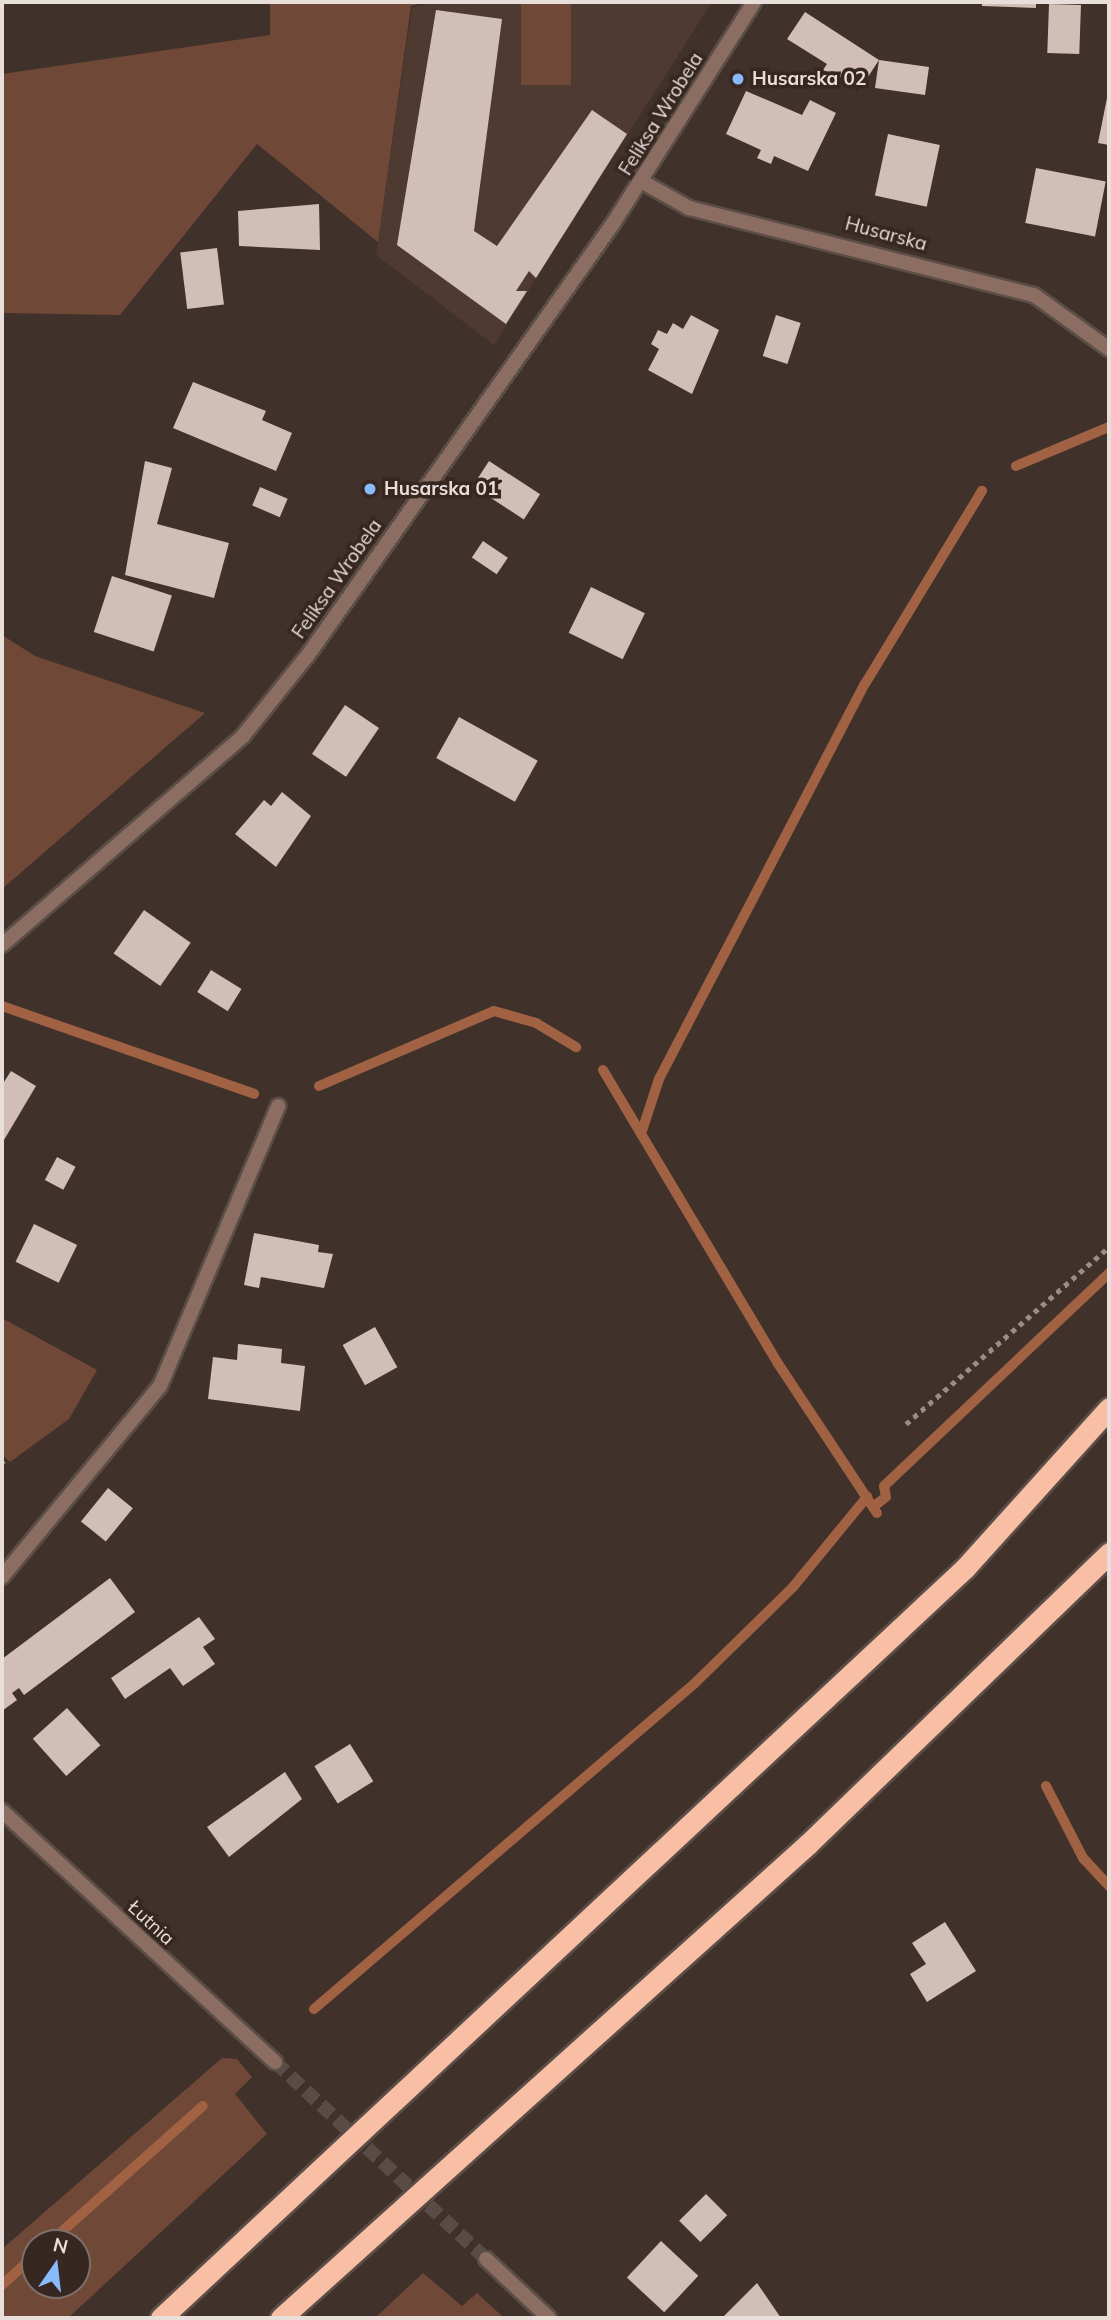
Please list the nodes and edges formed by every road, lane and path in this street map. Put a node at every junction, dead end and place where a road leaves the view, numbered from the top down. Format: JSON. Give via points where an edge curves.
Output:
{"nodes":[{"id":1,"x":754,"y":2,"type":"edge"},
{"id":2,"x":641,"y":181,"type":"junction"},
{"id":3,"x":1109,"y":349,"type":"edge"},
{"id":4,"x":2,"y":944,"type":"edge"},
{"id":5,"x":278,"y":1106,"type":"dead end"},
{"id":6,"x":1109,"y":1247,"type":"edge"},
{"id":7,"x":1109,"y":1409,"type":"edge"},
{"id":8,"x":906,"y":1424,"type":"dead end"},
{"id":9,"x":1109,"y":1553,"type":"edge"},
{"id":10,"x":2,"y":1577,"type":"edge"},
{"id":11,"x":2,"y":1811,"type":"edge"},
{"id":12,"x":275,"y":2063,"type":"tunnel mouth"},
{"id":13,"x":486,"y":2259,"type":"tunnel mouth"},
{"id":14,"x":161,"y":2318,"type":"edge"},
{"id":15,"x":281,"y":2318,"type":"edge"},
{"id":16,"x":549,"y":2318,"type":"edge"}],
"edges":[{"from":1,"to":2,"type":"street","name":"Feliksa Wrobela"},
{"from":2,"to":3,"type":"street","name":"Husarska","via":[[689,208],[1034,295]]},
{"from":2,"to":4,"type":"street","name":"Feliksa Wrobela","via":[[308,655],[243,736]]},
{"from":5,"to":10,"type":"street","via":[[160,1386]]},
{"from":6,"to":8,"type":"path"},
{"from":7,"to":14,"type":"highway","via":[[925,1606]]},
{"from":9,"to":15,"type":"highway","via":[[808,1844]]},
{"from":11,"to":12,"type":"street","name":"Łutnia"},
{"from":13,"to":16,"type":"street"}]}
